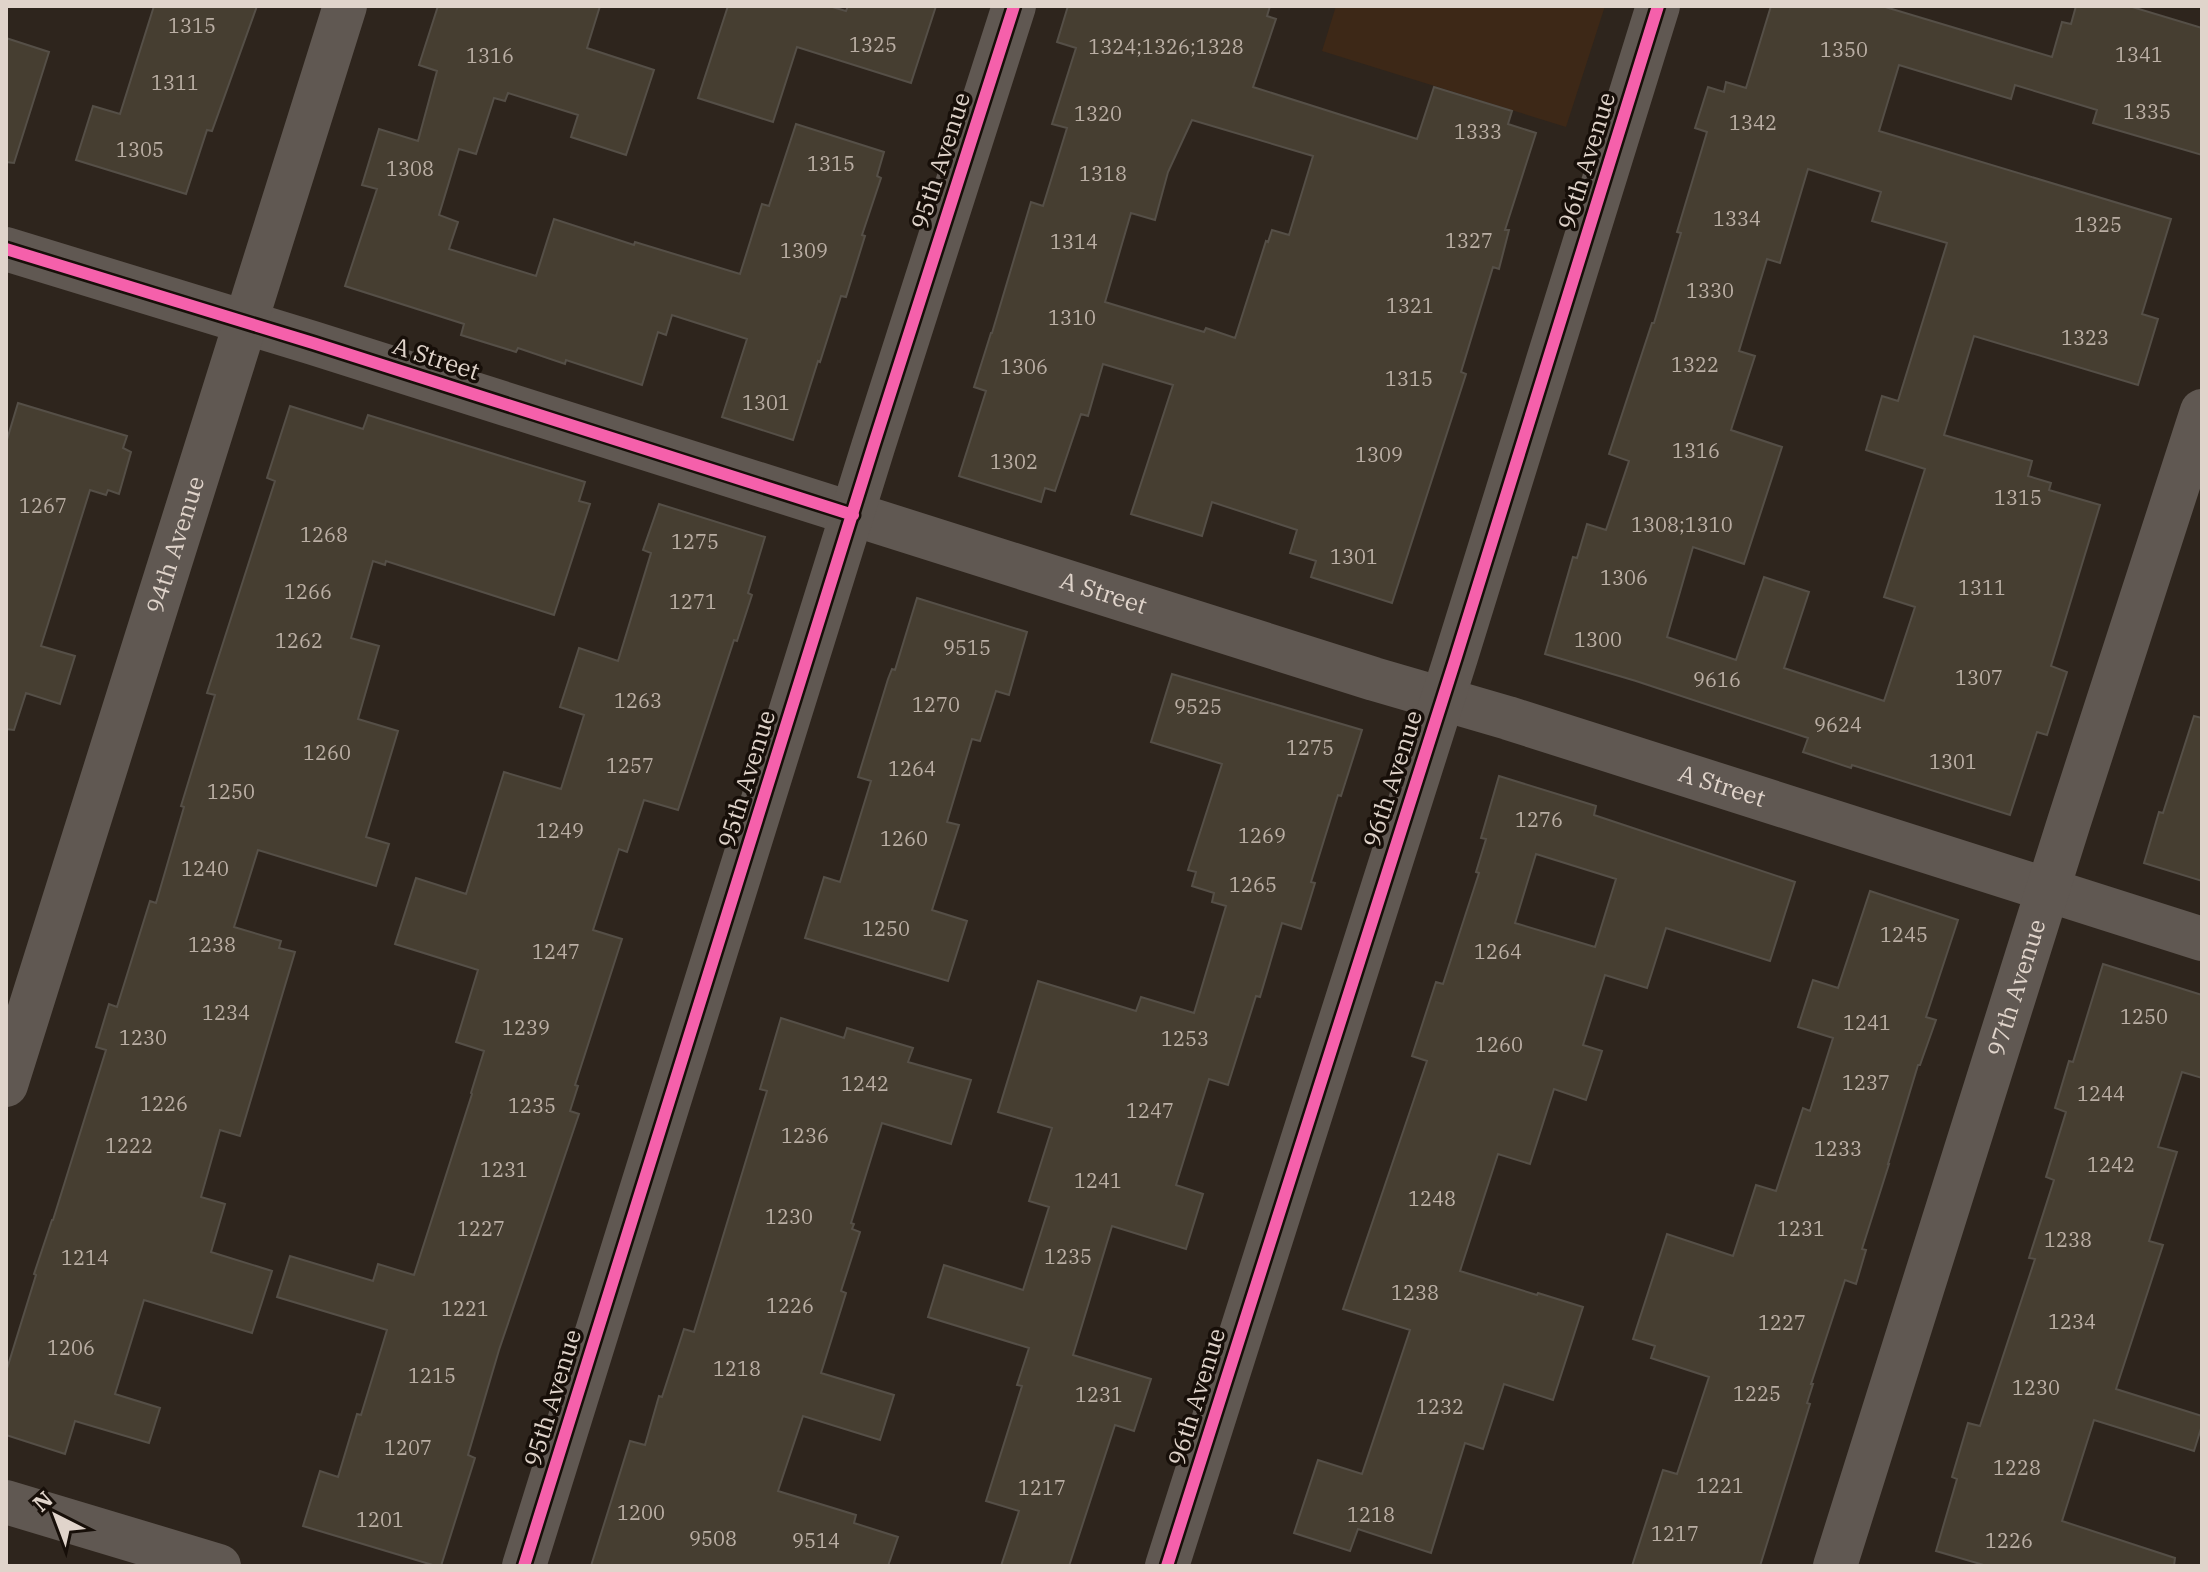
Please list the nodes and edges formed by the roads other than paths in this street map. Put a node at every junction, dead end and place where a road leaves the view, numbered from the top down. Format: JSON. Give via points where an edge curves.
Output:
{"nodes":[{"id":1,"x":345,"y":6,"type":"edge"},
{"id":2,"x":1014,"y":6,"type":"edge"},
{"id":3,"x":1658,"y":6,"type":"edge"},
{"id":4,"x":6,"y":249,"type":"edge"},
{"id":5,"x":244,"y":323,"type":"junction"},
{"id":6,"x":2202,"y":411,"type":"edge"},
{"id":7,"x":853,"y":515,"type":"junction"},
{"id":8,"x":1442,"y":699,"type":"junction"},
{"id":9,"x":2047,"y":890,"type":"junction"},
{"id":10,"x":2202,"y":939,"type":"edge"},
{"id":11,"x":6,"y":1085,"type":"edge"},
{"id":12,"x":6,"y":1502,"type":"edge"},
{"id":13,"x":219,"y":1566,"type":"edge"},
{"id":14,"x":524,"y":1566,"type":"edge"},
{"id":15,"x":1167,"y":1566,"type":"edge"},
{"id":16,"x":1835,"y":1566,"type":"edge"}],
"edges":[{"from":1,"to":5,"type":"street","name":"94th Avenue"},
{"from":2,"to":7,"type":"street","name":"95th Avenue"},
{"from":3,"to":8,"type":"street","name":"96th Avenue"},
{"from":4,"to":5,"type":"street","name":"A Street"},
{"from":5,"to":7,"type":"street","name":"A Street"},
{"from":5,"to":11,"type":"street","name":"94th Avenue"},
{"from":6,"to":9,"type":"street","name":"97th Avenue"},
{"from":7,"to":8,"type":"street","name":"A Street"},
{"from":7,"to":14,"type":"street","name":"95th Avenue"},
{"from":8,"to":9,"type":"street","name":"A Street"},
{"from":8,"to":15,"type":"street","name":"96th Avenue"},
{"from":9,"to":10,"type":"street","name":"A Street"},
{"from":9,"to":16,"type":"street","name":"97th Avenue"},
{"from":12,"to":13,"type":"street"}]}
